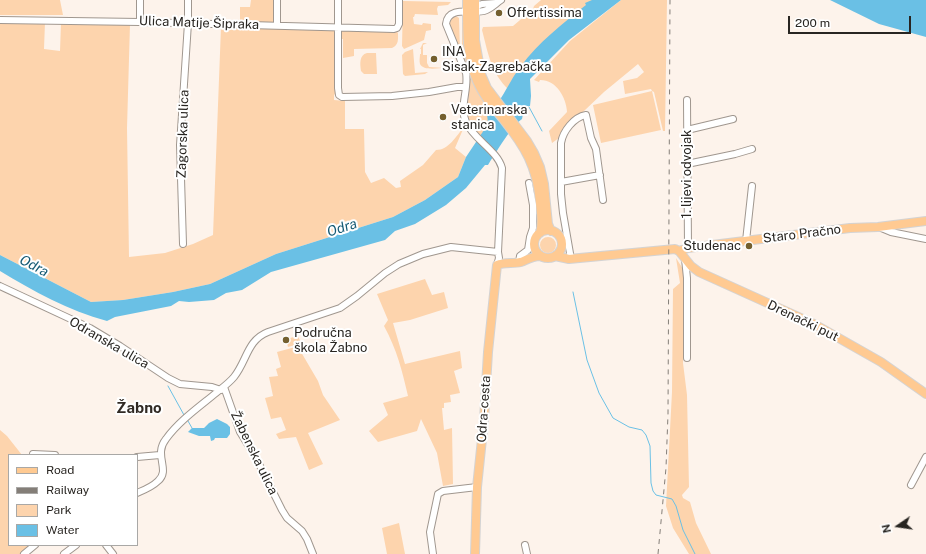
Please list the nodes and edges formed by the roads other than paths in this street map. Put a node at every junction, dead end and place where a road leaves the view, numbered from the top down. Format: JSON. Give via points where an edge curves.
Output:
{"nodes":[{"id":1,"x":140,"y":0,"type":"edge"},
{"id":2,"x":188,"y":0,"type":"edge"},
{"id":3,"x":277,"y":0,"type":"edge"},
{"id":4,"x":338,"y":0,"type":"edge"},
{"id":5,"x":399,"y":0,"type":"edge"},
{"id":6,"x":467,"y":0,"type":"edge"},
{"id":7,"x":498,"y":2,"type":"edge"},
{"id":8,"x":473,"y":7,"type":"edge"},
{"id":9,"x":0,"y":20,"type":"edge"},
{"id":10,"x":140,"y":22,"type":"junction"},
{"id":11,"x":188,"y":23,"type":"junction"},
{"id":12,"x":277,"y":25,"type":"junction"},
{"id":13,"x":338,"y":28,"type":"junction"},
{"id":14,"x":466,"y":87,"type":"junction"},
{"id":15,"x":687,"y":100,"type":"dead end"},
{"id":16,"x":733,"y":119,"type":"dead end"},
{"id":17,"x":687,"y":130,"type":"junction"},
{"id":18,"x":519,"y":134,"type":"junction"},
{"id":19,"x":752,"y":149,"type":"dead end"},
{"id":20,"x":687,"y":164,"type":"junction"},
{"id":21,"x":600,"y":175,"type":"junction"},
{"id":22,"x":561,"y":182,"type":"junction"},
{"id":23,"x":529,"y":183,"type":"dead end"},
{"id":24,"x":752,"y":186,"type":"dead end"},
{"id":25,"x":603,"y":200,"type":"dead end"},
{"id":26,"x":926,"y":221,"type":"edge"},
{"id":27,"x":878,"y":227,"type":"junction"},
{"id":28,"x":551,"y":231,"type":"junction"},
{"id":29,"x":540,"y":233,"type":"junction"},
{"id":30,"x":926,"y":240,"type":"edge"},
{"id":31,"x":746,"y":241,"type":"junction"},
{"id":32,"x":183,"y":244,"type":"dead end"},
{"id":33,"x":534,"y":244,"type":"junction"},
{"id":34,"x":688,"y":248,"type":"junction"},
{"id":35,"x":561,"y":249,"type":"junction"},
{"id":36,"x":679,"y":251,"type":"junction"},
{"id":37,"x":498,"y":252,"type":"junction"},
{"id":38,"x":540,"y":256,"type":"junction"},
{"id":39,"x":555,"y":256,"type":"junction"},
{"id":40,"x":570,"y":259,"type":"junction"},
{"id":41,"x":685,"y":259,"type":"junction"},
{"id":42,"x":522,"y":260,"type":"junction"},
{"id":43,"x":497,"y":265,"type":"junction"},
{"id":44,"x":0,"y":286,"type":"edge"},
{"id":45,"x":687,"y":358,"type":"dead end"},
{"id":46,"x":222,"y":388,"type":"junction"},
{"id":47,"x":926,"y":394,"type":"edge"},
{"id":48,"x":160,"y":455,"type":"junction"},
{"id":49,"x":138,"y":457,"type":"edge"},
{"id":50,"x":926,"y":458,"type":"edge"},
{"id":51,"x":911,"y":485,"type":"dead end"},
{"id":52,"x":477,"y":487,"type":"junction"},
{"id":53,"x":138,"y":492,"type":"edge"},
{"id":54,"x":525,"y":545,"type":"dead end"},
{"id":55,"x":34,"y":546,"type":"edge"},
{"id":56,"x":75,"y":546,"type":"edge"},
{"id":57,"x":107,"y":546,"type":"edge"},
{"id":58,"x":24,"y":554,"type":"edge"},
{"id":59,"x":64,"y":554,"type":"edge"},
{"id":60,"x":113,"y":554,"type":"edge"},
{"id":61,"x":313,"y":554,"type":"edge"},
{"id":62,"x":433,"y":554,"type":"edge"},
{"id":63,"x":475,"y":554,"type":"edge"},
{"id":64,"x":527,"y":554,"type":"edge"}],
"edges":[{"from":1,"to":10,"type":"street"},
{"from":2,"to":11,"type":"street","name":"Zagorska ulica"},
{"from":3,"to":12,"type":"street"},
{"from":4,"to":13,"type":"street"},
{"from":5,"to":13,"type":"street","name":"Ulica Matije Šipraka","via":[[397,27]]},
{"from":6,"to":8,"type":"main road"},
{"from":7,"to":8,"type":"street"},
{"from":8,"to":14,"type":"street","via":[[453,14],[446,24],[465,67]]},
{"from":8,"to":18,"type":"main road","via":[[469,47],[478,83]]},
{"from":9,"to":10,"type":"street","name":"Ulica Matije Šipraka"},
{"from":10,"to":11,"type":"street","name":"Ulica Matije Šipraka"},
{"from":11,"to":12,"type":"street","name":"Ulica Matije Šipraka"},
{"from":11,"to":32,"type":"street","name":"Zagorska ulica","via":[[180,146]]},
{"from":12,"to":13,"type":"street","name":"Ulica Matije Šipraka"},
{"from":13,"to":14,"type":"street","via":[[338,92],[342,97],[392,96]]},
{"from":14,"to":37,"type":"street","name":"Odra-cesta","via":[[465,120],[502,168]]},
{"from":15,"to":17,"type":"street","name":"1. lijevi odvojak"},
{"from":16,"to":17,"type":"street"},
{"from":17,"to":20,"type":"street","name":"1. lijevi odvojak"},
{"from":18,"to":28,"type":"main road","via":[[527,141],[540,167]]},
{"from":18,"to":29,"type":"main road","via":[[538,184],[542,225]]},
{"from":19,"to":20,"type":"street"},
{"from":20,"to":34,"type":"street","name":"1. lijevi odvojak"},
{"from":21,"to":22,"type":"street"},
{"from":21,"to":22,"type":"street","via":[[596,149],[586,115],[578,118],[562,136]]},
{"from":21,"to":25,"type":"street"},
{"from":22,"to":40,"type":"street"},
{"from":23,"to":42,"type":"street","via":[[534,228],[528,250],[520,256]]},
{"from":24,"to":31,"type":"street"},
{"from":26,"to":27,"type":"main road","name":"Staro Pračno"},
{"from":27,"to":30,"type":"street"},
{"from":27,"to":31,"type":"main road","name":"Staro Pračno"},
{"from":28,"to":29,"type":"main road"},
{"from":28,"to":35,"type":"main road","via":[[561,239]]},
{"from":29,"to":33,"type":"main road"},
{"from":31,"to":34,"type":"main road","name":"Staro Pračno"},
{"from":33,"to":38,"type":"main road"},
{"from":33,"to":42,"type":"main road","via":[[532,252]]},
{"from":34,"to":36,"type":"main road","name":"Staro Pračno"},
{"from":35,"to":39,"type":"main road"},
{"from":35,"to":40,"type":"main road"},
{"from":36,"to":40,"type":"main road","via":[[674,249]]},
{"from":36,"to":41,"type":"main road","name":"Drenački put"},
{"from":37,"to":43,"type":"street","name":"Odra-cesta"},
{"from":37,"to":46,"type":"street","via":[[458,247],[438,249],[399,264],[340,308],[257,337],[234,378]]},
{"from":38,"to":39,"type":"main road"},
{"from":38,"to":42,"type":"main road"},
{"from":39,"to":40,"type":"main road"},
{"from":41,"to":45,"type":"street"},
{"from":41,"to":47,"type":"main road","name":"Drenački put","via":[[703,274],[814,324],[881,362]]},
{"from":42,"to":43,"type":"main road"},
{"from":43,"to":52,"type":"main road","name":"Odra-cesta"},
{"from":44,"to":46,"type":"street","name":"Odranska ulica","via":[[90,328],[180,384]]},
{"from":46,"to":48,"type":"street","via":[[176,427],[163,443]]},
{"from":46,"to":61,"type":"street","name":"Žabenska ulica","via":[[240,432],[282,510],[302,531]]},
{"from":48,"to":49,"type":"street"},
{"from":48,"to":53,"type":"street","via":[[163,467],[161,478]]},
{"from":50,"to":51,"type":"street"},
{"from":52,"to":62,"type":"street","via":[[443,491],[438,494],[430,532]]},
{"from":52,"to":63,"type":"main road","name":"Odra-cesta"},
{"from":54,"to":64,"type":"street"},
{"from":55,"to":58,"type":"street"},
{"from":56,"to":59,"type":"street"},
{"from":57,"to":60,"type":"street"}]}
